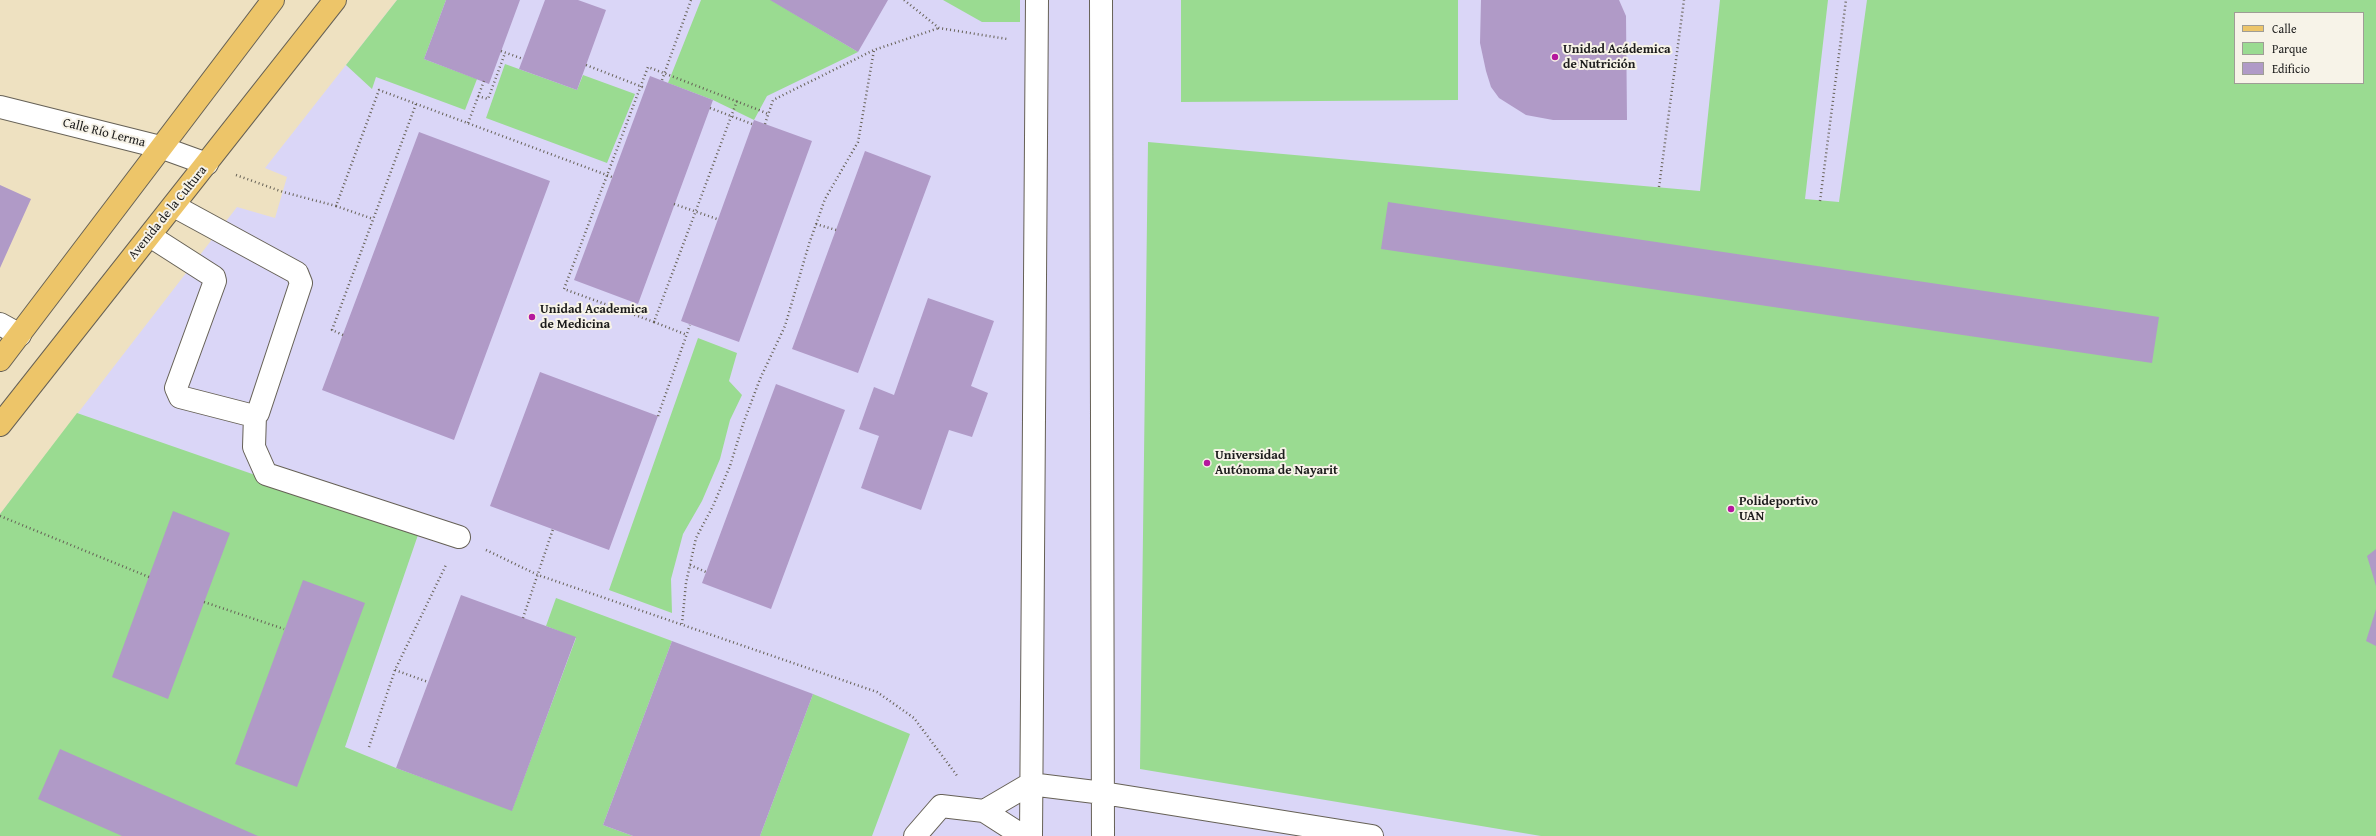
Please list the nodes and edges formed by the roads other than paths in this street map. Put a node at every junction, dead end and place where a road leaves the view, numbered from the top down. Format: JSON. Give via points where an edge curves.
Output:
{"nodes":[{"id":1,"x":273,"y":0,"type":"edge"},
{"id":2,"x":335,"y":0,"type":"edge"},
{"id":3,"x":1038,"y":0,"type":"edge"},
{"id":4,"x":1101,"y":0,"type":"edge"},
{"id":5,"x":0,"y":108,"type":"edge"},
{"id":6,"x":160,"y":147,"type":"junction"},
{"id":7,"x":207,"y":164,"type":"junction"},
{"id":8,"x":174,"y":206,"type":"junction"},
{"id":9,"x":150,"y":236,"type":"junction"},
{"id":10,"x":0,"y":324,"type":"edge"},
{"id":11,"x":20,"y":335,"type":"junction"},
{"id":12,"x":0,"y":360,"type":"edge"},
{"id":13,"x":255,"y":415,"type":"junction"},
{"id":14,"x":0,"y":424,"type":"edge"},
{"id":15,"x":459,"y":537,"type":"road end"},
{"id":16,"x":1030,"y":784,"type":"junction"},
{"id":17,"x":1102,"y":793,"type":"junction"},
{"id":18,"x":984,"y":810,"type":"junction"},
{"id":19,"x":915,"y":836,"type":"edge"},
{"id":20,"x":1023,"y":836,"type":"edge"},
{"id":21,"x":1031,"y":836,"type":"edge"},
{"id":22,"x":1103,"y":836,"type":"edge"},
{"id":23,"x":1372,"y":836,"type":"edge"}],
"edges":[{"from":1,"to":6,"type":"main road"},
{"from":2,"to":7,"type":"main road","name":"Avenida de la Cultura"},
{"from":3,"to":16,"type":"street"},
{"from":4,"to":17,"type":"street"},
{"from":5,"to":6,"type":"street","name":"Calle Río Lerma"},
{"from":6,"to":7,"type":"street","name":"Calle Río Lerma"},
{"from":6,"to":11,"type":"main road"},
{"from":7,"to":8,"type":"main road","name":"Avenida de la Cultura"},
{"from":8,"to":9,"type":"main road","name":"Avenida de la Cultura"},
{"from":8,"to":13,"type":"street","via":[[297,273],[300,277],[301,283],[258,413]]},
{"from":9,"to":13,"type":"street","via":[[194,262],[214,277],[215,281],[176,388],[178,393],[180,396]]},
{"from":9,"to":14,"type":"main road","name":"Avenida de la Cultura"},
{"from":10,"to":11,"type":"street"},
{"from":11,"to":12,"type":"main road"},
{"from":13,"to":15,"type":"street","via":[[254,447],[266,474]]},
{"from":16,"to":17,"type":"street"},
{"from":16,"to":18,"type":"street"},
{"from":16,"to":21,"type":"street"},
{"from":17,"to":22,"type":"street"},
{"from":17,"to":23,"type":"street"},
{"from":18,"to":19,"type":"street","via":[[941,806]]},
{"from":18,"to":20,"type":"street"}]}
